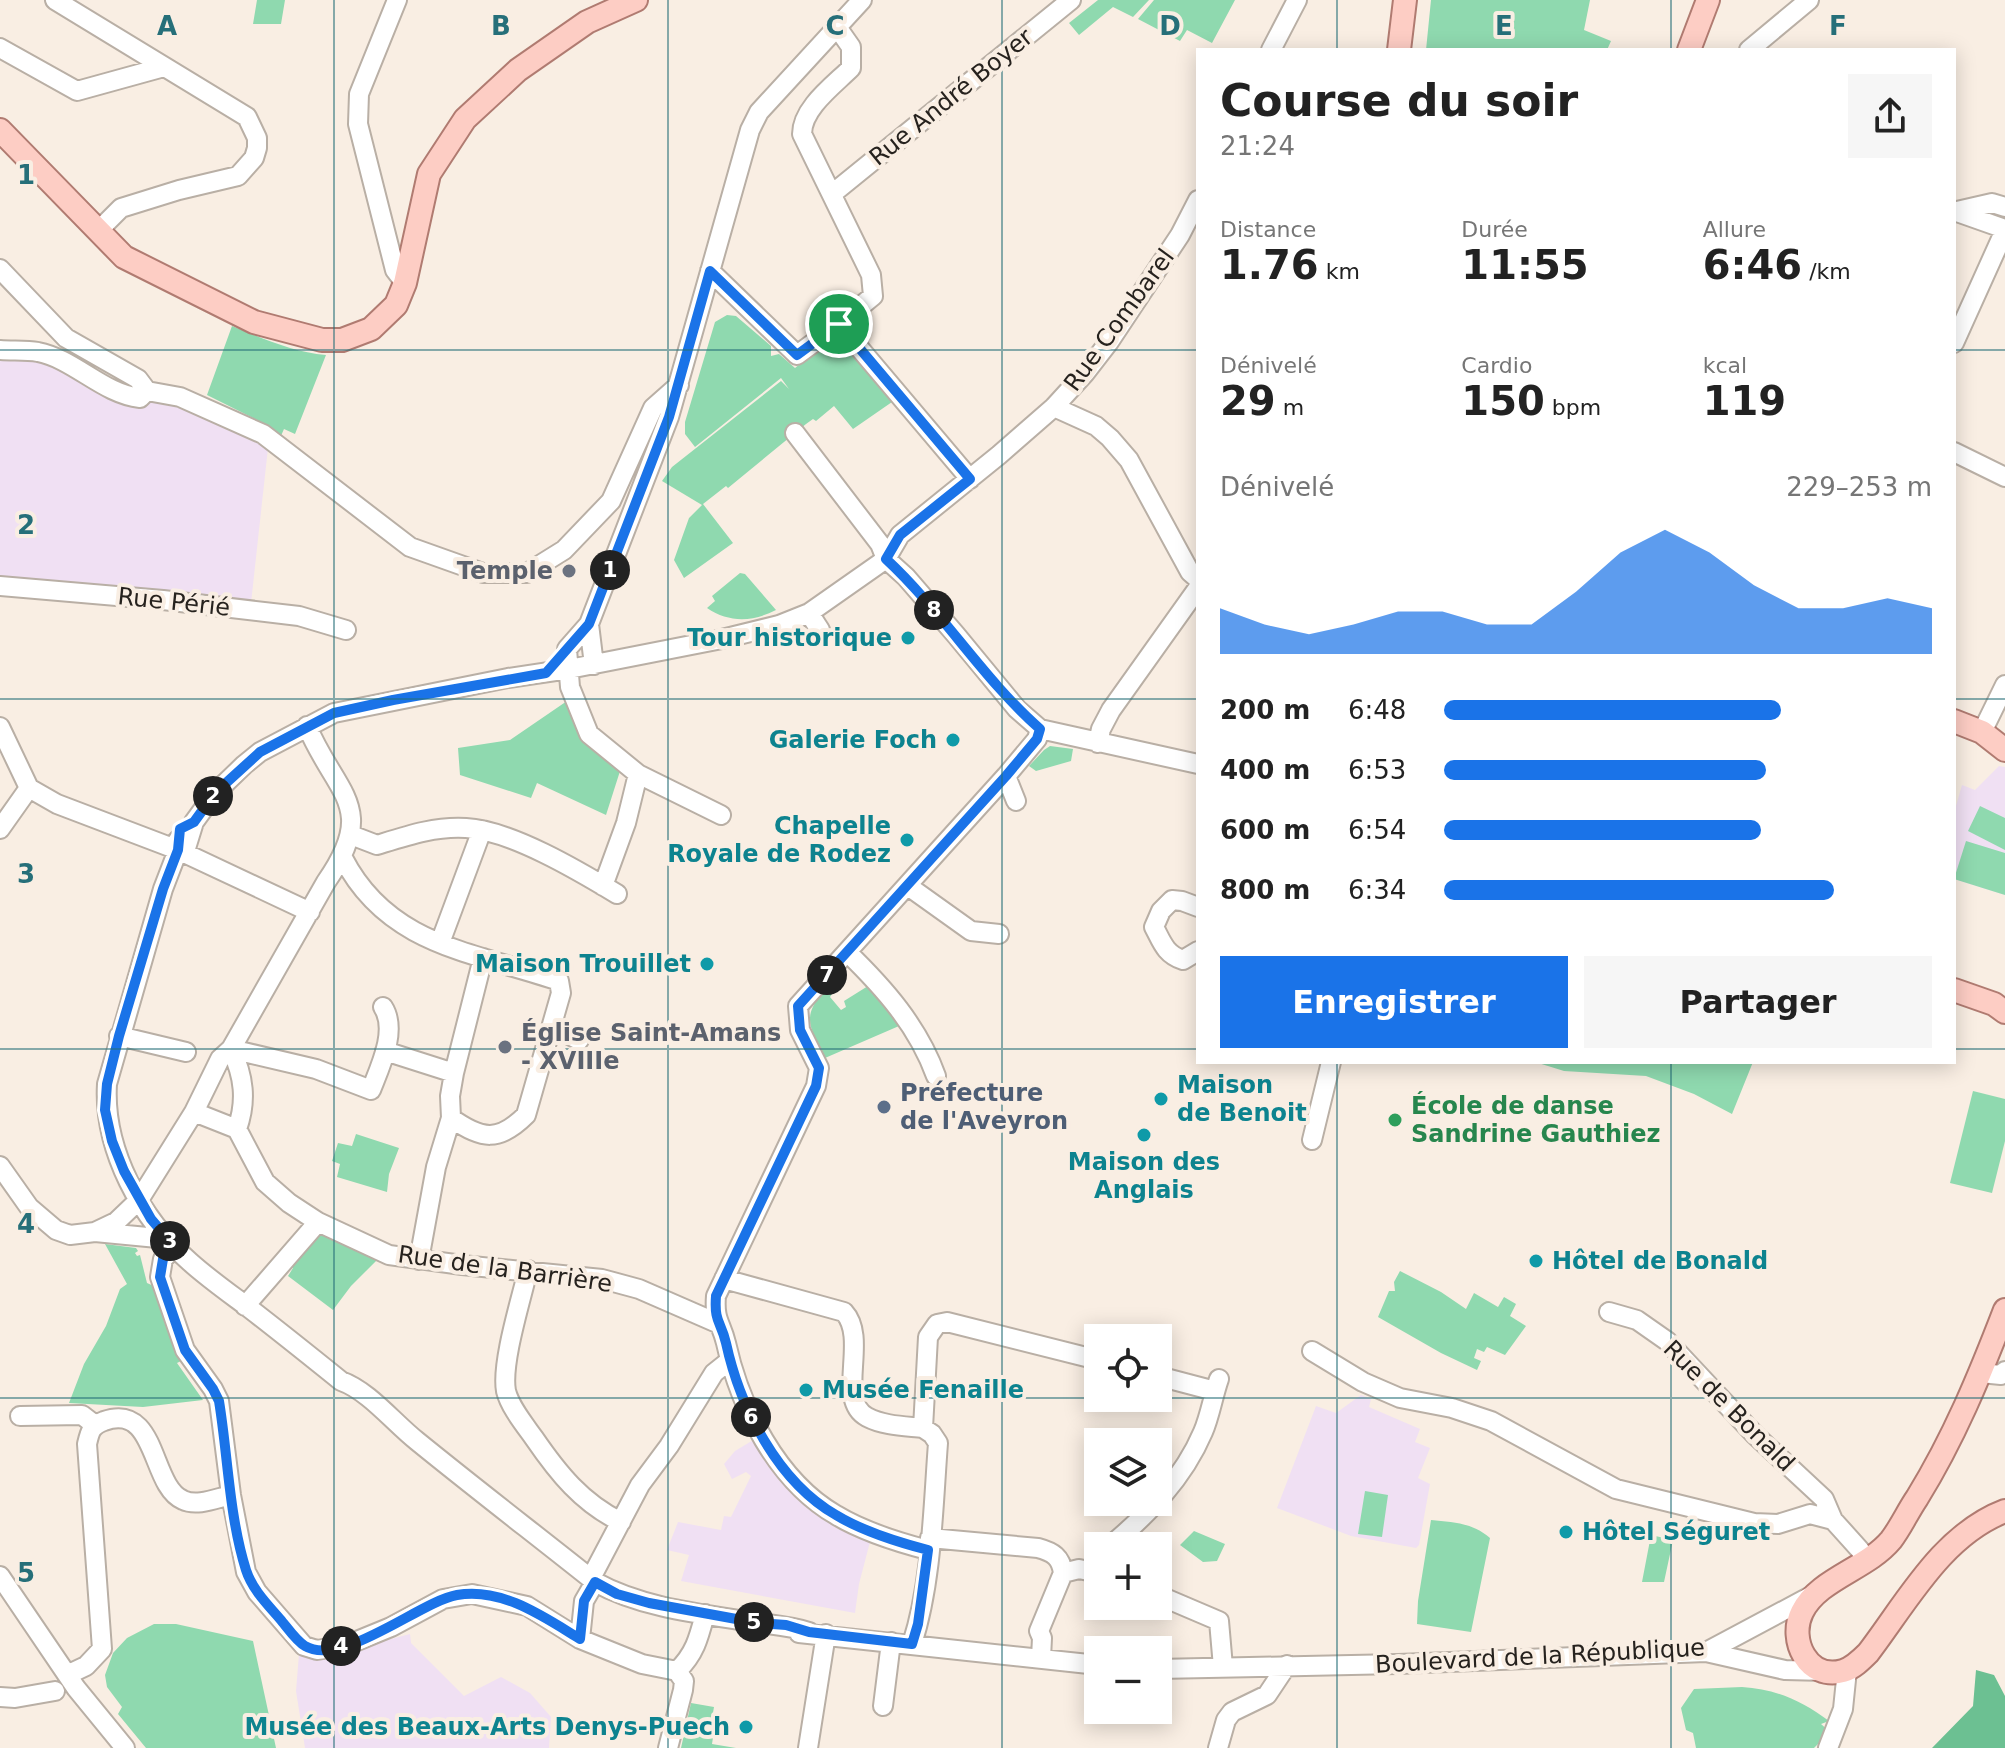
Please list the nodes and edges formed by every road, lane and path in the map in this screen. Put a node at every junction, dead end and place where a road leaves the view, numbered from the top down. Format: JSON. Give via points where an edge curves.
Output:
{"nodes":[{"id":1,"x":55,"y":0,"type":"edge"},
{"id":2,"x":397,"y":0,"type":"edge"},
{"id":3,"x":636,"y":0,"type":"edge"},
{"id":4,"x":862,"y":0,"type":"edge"},
{"id":5,"x":1071,"y":0,"type":"edge"},
{"id":6,"x":1297,"y":0,"type":"edge"},
{"id":7,"x":1405,"y":0,"type":"edge"},
{"id":8,"x":1708,"y":0,"type":"edge"},
{"id":9,"x":1809,"y":0,"type":"edge"},
{"id":10,"x":837,"y":27,"type":"junction"},
{"id":11,"x":0,"y":48,"type":"edge"},
{"id":12,"x":1272,"y":48,"type":"edge"},
{"id":13,"x":1399,"y":48,"type":"edge"},
{"id":14,"x":1690,"y":48,"type":"edge"},
{"id":15,"x":1751,"y":48,"type":"edge"},
{"id":16,"x":164,"y":67,"type":"junction"},
{"id":17,"x":0,"y":130,"type":"edge"},
{"id":18,"x":832,"y":194,"type":"junction"},
{"id":19,"x":1196,"y":204,"type":"edge"},
{"id":20,"x":2005,"y":207,"type":"edge"},
{"id":21,"x":1956,"y":211,"type":"edge"},
{"id":22,"x":1956,"y":211,"type":"edge"},
{"id":23,"x":2005,"y":229,"type":"edge"},
{"id":24,"x":98,"y":231,"type":"junction"},
{"id":25,"x":0,"y":269,"type":"edge"},
{"id":26,"x":710,"y":271,"type":"junction"},
{"id":27,"x":405,"y":283,"type":"junction"},
{"id":28,"x":839,"y":324,"type":"junction"},
{"id":29,"x":1956,"y":339,"type":"edge"},
{"id":30,"x":0,"y":350,"type":"edge"},
{"id":31,"x":679,"y":385,"type":"junction"},
{"id":32,"x":147,"y":391,"type":"junction"},
{"id":33,"x":1054,"y":407,"type":"junction"},
{"id":34,"x":795,"y":433,"type":"dead end"},
{"id":35,"x":1956,"y":453,"type":"edge"},
{"id":36,"x":2005,"y":477,"type":"edge"},
{"id":37,"x":970,"y":479,"type":"junction"},
{"id":38,"x":886,"y":559,"type":"junction"},
{"id":39,"x":1196,"y":577,"type":"edge"},
{"id":40,"x":0,"y":586,"type":"edge"},
{"id":41,"x":1196,"y":591,"type":"edge"},
{"id":42,"x":809,"y":613,"type":"junction"},
{"id":43,"x":589,"y":624,"type":"junction"},
{"id":44,"x":346,"y":630,"type":"dead end"},
{"id":45,"x":820,"y":630,"type":"dead end"},
{"id":46,"x":567,"y":649,"type":"junction"},
{"id":47,"x":594,"y":665,"type":"junction"},
{"id":48,"x":569,"y":669,"type":"junction"},
{"id":49,"x":546,"y":673,"type":"junction"},
{"id":50,"x":2005,"y":685,"type":"edge"},
{"id":51,"x":1956,"y":722,"type":"edge"},
{"id":52,"x":307,"y":726,"type":"junction"},
{"id":53,"x":0,"y":727,"type":"edge"},
{"id":54,"x":1040,"y":729,"type":"junction"},
{"id":55,"x":1982,"y":732,"type":"junction"},
{"id":56,"x":1098,"y":743,"type":"junction"},
{"id":57,"x":2005,"y":750,"type":"edge"},
{"id":58,"x":1196,"y":764,"type":"edge"},
{"id":59,"x":638,"y":774,"type":"junction"},
{"id":60,"x":1006,"y":776,"type":"junction"},
{"id":61,"x":29,"y":788,"type":"junction"},
{"id":62,"x":1016,"y":801,"type":"dead end"},
{"id":63,"x":721,"y":815,"type":"dead end"},
{"id":64,"x":0,"y":829,"type":"edge"},
{"id":65,"x":482,"y":830,"type":"junction"},
{"id":66,"x":351,"y":835,"type":"junction"},
{"id":67,"x":178,"y":850,"type":"junction"},
{"id":68,"x":343,"y":858,"type":"junction"},
{"id":69,"x":908,"y":886,"type":"junction"},
{"id":70,"x":1196,"y":906,"type":"edge"},
{"id":71,"x":310,"y":912,"type":"junction"},
{"id":72,"x":999,"y":934,"type":"dead end"},
{"id":73,"x":440,"y":943,"type":"junction"},
{"id":74,"x":847,"y":952,"type":"junction"},
{"id":75,"x":1196,"y":952,"type":"edge"},
{"id":76,"x":483,"y":958,"type":"junction"},
{"id":77,"x":1956,"y":991,"type":"edge"},
{"id":78,"x":383,"y":1007,"type":"dead end"},
{"id":79,"x":2005,"y":1012,"type":"edge"},
{"id":80,"x":552,"y":1026,"type":"junction"},
{"id":81,"x":119,"y":1036,"type":"junction"},
{"id":82,"x":579,"y":1040,"type":"dead end"},
{"id":83,"x":385,"y":1051,"type":"junction"},
{"id":84,"x":226,"y":1054,"type":"junction"},
{"id":85,"x":1331,"y":1064,"type":"edge"},
{"id":86,"x":454,"y":1073,"type":"junction"},
{"id":87,"x":936,"y":1076,"type":"dead end"},
{"id":88,"x":194,"y":1112,"type":"junction"},
{"id":89,"x":450,"y":1124,"type":"junction"},
{"id":90,"x":237,"y":1129,"type":"junction"},
{"id":91,"x":1312,"y":1140,"type":"dead end"},
{"id":92,"x":0,"y":1166,"type":"edge"},
{"id":93,"x":139,"y":1200,"type":"junction"},
{"id":94,"x":318,"y":1222,"type":"junction"},
{"id":95,"x":95,"y":1232,"type":"junction"},
{"id":96,"x":171,"y":1243,"type":"junction"},
{"id":97,"x":419,"y":1260,"type":"junction"},
{"id":98,"x":528,"y":1270,"type":"junction"},
{"id":99,"x":724,"y":1279,"type":"junction"},
{"id":100,"x":245,"y":1306,"type":"junction"},
{"id":101,"x":2005,"y":1310,"type":"edge"},
{"id":102,"x":1609,"y":1312,"type":"dead end"},
{"id":103,"x":717,"y":1323,"type":"junction"},
{"id":104,"x":1312,"y":1351,"type":"dead end"},
{"id":105,"x":728,"y":1353,"type":"junction"},
{"id":106,"x":1084,"y":1356,"type":"edge"},
{"id":107,"x":2005,"y":1371,"type":"edge"},
{"id":108,"x":1981,"y":1373,"type":"junction"},
{"id":109,"x":1172,"y":1378,"type":"edge"},
{"id":110,"x":20,"y":1416,"type":"dead end"},
{"id":111,"x":95,"y":1425,"type":"junction"},
{"id":112,"x":923,"y":1428,"type":"junction"},
{"id":113,"x":231,"y":1495,"type":"junction"},
{"id":114,"x":2005,"y":1511,"type":"edge"},
{"id":115,"x":1831,"y":1515,"type":"junction"},
{"id":116,"x":624,"y":1516,"type":"junction"},
{"id":117,"x":1125,"y":1532,"type":"edge"},
{"id":118,"x":929,"y":1544,"type":"junction"},
{"id":119,"x":1866,"y":1562,"type":"junction"},
{"id":120,"x":1084,"y":1568,"type":"edge"},
{"id":121,"x":1084,"y":1569,"type":"edge"},
{"id":122,"x":0,"y":1576,"type":"edge"},
{"id":123,"x":593,"y":1580,"type":"junction"},
{"id":124,"x":1811,"y":1596,"type":"junction"},
{"id":125,"x":1172,"y":1601,"type":"edge"},
{"id":126,"x":705,"y":1614,"type":"junction"},
{"id":127,"x":817,"y":1633,"type":"junction"},
{"id":128,"x":580,"y":1639,"type":"junction"},
{"id":129,"x":891,"y":1642,"type":"junction"},
{"id":130,"x":912,"y":1644,"type":"junction"},
{"id":131,"x":1706,"y":1652,"type":"junction"},
{"id":132,"x":1041,"y":1658,"type":"junction"},
{"id":133,"x":1084,"y":1663,"type":"edge"},
{"id":134,"x":1287,"y":1665,"type":"junction"},
{"id":135,"x":1223,"y":1667,"type":"junction"},
{"id":136,"x":1172,"y":1669,"type":"edge"},
{"id":137,"x":677,"y":1671,"type":"junction"},
{"id":138,"x":1836,"y":1671,"type":"junction"},
{"id":139,"x":67,"y":1675,"type":"junction"},
{"id":140,"x":55,"y":1691,"type":"dead end"},
{"id":141,"x":0,"y":1697,"type":"edge"},
{"id":142,"x":883,"y":1706,"type":"dead end"},
{"id":143,"x":125,"y":1748,"type":"edge"},
{"id":144,"x":668,"y":1748,"type":"edge"},
{"id":145,"x":808,"y":1748,"type":"edge"},
{"id":146,"x":1218,"y":1748,"type":"edge"},
{"id":147,"x":1828,"y":1748,"type":"edge"}],
"edges":[{"from":1,"to":16,"type":"street"},
{"from":2,"to":27,"type":"street","via":[[359,94],[358,124],[395,270]]},
{"from":3,"to":27,"type":"main road","via":[[587,22],[518,70],[465,119],[429,174]]},
{"from":4,"to":10,"type":"street"},
{"from":5,"to":18,"type":"street","name":"Rue André Boyer"},
{"from":6,"to":12,"type":"street"},
{"from":7,"to":13,"type":"main road"},
{"from":8,"to":14,"type":"main road"},
{"from":9,"to":15,"type":"street"},
{"from":10,"to":18,"type":"street","via":[[851,47],[851,68],[802,125]]},
{"from":10,"to":26,"type":"street","via":[[759,112]]},
{"from":11,"to":16,"type":"street","via":[[77,91]]},
{"from":16,"to":24,"type":"street","via":[[247,117],[257,138],[254,158],[238,176],[121,208]]},
{"from":17,"to":24,"type":"main road"},
{"from":18,"to":28,"type":"street","via":[[874,286],[873,296]]},
{"from":19,"to":33,"type":"street","name":"Rue Combarel","via":[[1109,342]]},
{"from":20,"to":21,"type":"street","via":[[1992,203]]},
{"from":22,"to":23,"type":"street"},
{"from":23,"to":29,"type":"street"},
{"from":24,"to":27,"type":"main road","via":[[124,257],[254,322],[322,340],[359,335],[387,317]]},
{"from":25,"to":32,"type":"street","via":[[66,338],[138,379]]},
{"from":26,"to":28,"type":"street","via":[[797,355]]},
{"from":26,"to":31,"type":"street"},
{"from":28,"to":37,"type":"street"},
{"from":30,"to":32,"type":"street","via":[[39,352],[128,397],[140,398]]},
{"from":31,"to":32,"type":"street","via":[[653,408],[611,501],[564,550],[527,573],[483,573],[410,547],[263,434],[180,397]]},
{"from":31,"to":43,"type":"street"},
{"from":33,"to":37,"type":"street","name":"Rue Combarel"},
{"from":33,"to":39,"type":"street","via":[[1096,426],[1129,460]]},
{"from":34,"to":38,"type":"street"},
{"from":35,"to":36,"type":"street"},
{"from":37,"to":38,"type":"street","name":"Rue Combarel","via":[[900,535]]},
{"from":38,"to":42,"type":"street","name":"Rue Combarel"},
{"from":38,"to":54,"type":"street"},
{"from":40,"to":44,"type":"street","name":"Rue Périé","via":[[299,616]]},
{"from":41,"to":56,"type":"street","via":[[1111,710]]},
{"from":42,"to":45,"type":"street"},
{"from":42,"to":47,"type":"street","name":"Rue Combarel","via":[[722,639]]},
{"from":43,"to":46,"type":"street"},
{"from":43,"to":47,"type":"street"},
{"from":46,"to":48,"type":"street"},
{"from":46,"to":49,"type":"street"},
{"from":47,"to":48,"type":"street","name":"Rue Combarel"},
{"from":48,"to":49,"type":"street","name":"Rue Combarel"},
{"from":48,"to":59,"type":"street","via":[[570,687],[589,734]]},
{"from":49,"to":52,"type":"street","name":"Rue Combarel","via":[[334,713]]},
{"from":50,"to":55,"type":"street"},
{"from":51,"to":55,"type":"main road"},
{"from":52,"to":66,"type":"street","via":[[350,804]]},
{"from":52,"to":67,"type":"street","name":"Rue Combarel","via":[[244,765],[215,793],[194,822],[186,848]]},
{"from":53,"to":61,"type":"street"},
{"from":54,"to":56,"type":"street"},
{"from":54,"to":60,"type":"street"},
{"from":55,"to":57,"type":"main road"},
{"from":56,"to":58,"type":"street"},
{"from":59,"to":63,"type":"street"},
{"from":59,"to":65,"type":"street","via":[[610,890],[547,854]]},
{"from":60,"to":62,"type":"street"},
{"from":60,"to":69,"type":"street"},
{"from":61,"to":64,"type":"street"},
{"from":61,"to":67,"type":"street","via":[[57,804]]},
{"from":65,"to":66,"type":"street","via":[[425,830],[377,845]]},
{"from":65,"to":73,"type":"street"},
{"from":66,"to":68,"type":"street"},
{"from":67,"to":71,"type":"street"},
{"from":67,"to":81,"type":"street","name":"Rue Combarel"},
{"from":68,"to":71,"type":"street"},
{"from":68,"to":73,"type":"street","via":[[380,908]]},
{"from":69,"to":72,"type":"street","via":[[971,931]]},
{"from":69,"to":74,"type":"street"},
{"from":70,"to":75,"type":"street","via":[[1172,900],[1154,927],[1173,957],[1183,960]]},
{"from":71,"to":84,"type":"street"},
{"from":73,"to":76,"type":"street"},
{"from":74,"to":87,"type":"street","via":[[909,1021]]},
{"from":74,"to":99,"type":"street","via":[[798,1006],[800,1030],[819,1068],[816,1086]]},
{"from":76,"to":80,"type":"street","via":[[559,981]]},
{"from":76,"to":86,"type":"street"},
{"from":77,"to":79,"type":"main road"},
{"from":78,"to":83,"type":"street","via":[[388,1015]]},
{"from":80,"to":82,"type":"street"},
{"from":80,"to":89,"type":"street","via":[[526,1115],[515,1126],[492,1136]]},
{"from":81,"to":84,"type":"street","via":[[193,1054]]},
{"from":81,"to":93,"type":"street","name":"Rue Combarel","via":[[105,1110],[112,1141]]},
{"from":83,"to":84,"type":"street","via":[[371,1090],[316,1069]]},
{"from":83,"to":86,"type":"street"},
{"from":84,"to":88,"type":"street"},
{"from":84,"to":90,"type":"street","via":[[241,1070],[244,1090]]},
{"from":85,"to":91,"type":"street"},
{"from":86,"to":89,"type":"street"},
{"from":88,"to":90,"type":"street"},
{"from":88,"to":93,"type":"street"},
{"from":89,"to":97,"type":"street","via":[[436,1167]]},
{"from":90,"to":94,"type":"street","name":"Rue de la Barrière","via":[[265,1182]]},
{"from":92,"to":95,"type":"street","via":[[29,1207],[56,1230],[70,1235]]},
{"from":93,"to":95,"type":"street","via":[[116,1222]]},
{"from":93,"to":96,"type":"street","name":"Rue Combarel"},
{"from":94,"to":97,"type":"street","name":"Rue de la Barrière","via":[[389,1255]]},
{"from":94,"to":100,"type":"street"},
{"from":95,"to":96,"type":"street"},
{"from":96,"to":100,"type":"street","name":"Rue Combarel"},
{"from":96,"to":113,"type":"street","via":[[160,1277],[185,1350],[219,1401]]},
{"from":97,"to":98,"type":"street","name":"Rue de la Barrière"},
{"from":98,"to":103,"type":"street","name":"Rue de la Barrière","via":[[632,1287]]},
{"from":98,"to":116,"type":"street","via":[[506,1368],[506,1391],[560,1475],[585,1500]]},
{"from":99,"to":103,"type":"street","via":[[716,1296]]},
{"from":99,"to":112,"type":"street","via":[[844,1312],[854,1331],[852,1393],[857,1408],[871,1419]]},
{"from":100,"to":123,"type":"street","name":"Rue Combarel"},
{"from":101,"to":108,"type":"main road","name":"Boulevard de la République"},
{"from":102,"to":115,"type":"street","name":"Rue de Bonald","via":[[1637,1320],[1667,1341],[1824,1499]]},
{"from":103,"to":105,"type":"street"},
{"from":104,"to":115,"type":"street","via":[[1400,1398],[1491,1421],[1616,1489],[1754,1523]]},
{"from":105,"to":116,"type":"street"},
{"from":105,"to":118,"type":"street","via":[[750,1415],[776,1460],[817,1502],[900,1543]]},
{"from":106,"to":112,"type":"street","via":[[947,1322],[937,1324],[928,1337]]},
{"from":107,"to":108,"type":"street"},
{"from":108,"to":119,"type":"main road","name":"Boulevard de la République","via":[[1928,1480],[1891,1540]]},
{"from":109,"to":117,"type":"street","via":[[1217,1385],[1204,1431],[1158,1502]]},
{"from":110,"to":111,"type":"street","via":[[82,1415]]},
{"from":111,"to":113,"type":"street","via":[[110,1419],[135,1424],[171,1491],[184,1501]]},
{"from":111,"to":139,"type":"street","via":[[87,1444],[102,1649],[86,1666]]},
{"from":112,"to":118,"type":"street","via":[[938,1443]]},
{"from":113,"to":128,"type":"street","via":[[246,1572],[304,1646],[317,1650],[347,1645],[443,1599],[472,1594],[527,1606]]},
{"from":114,"to":138,"type":"main road","via":[[1972,1528],[1940,1556],[1868,1653]]},
{"from":115,"to":119,"type":"street","name":"Rue de Bonald"},
{"from":116,"to":123,"type":"street"},
{"from":118,"to":120,"type":"street","via":[[1053,1552],[1062,1565]]},
{"from":118,"to":130,"type":"street"},
{"from":119,"to":124,"type":"main road","name":"Boulevard de la République"},
{"from":121,"to":132,"type":"street","via":[[1039,1631]]},
{"from":122,"to":139,"type":"street"},
{"from":123,"to":126,"type":"street","name":"Rue Combarel","via":[[617,1594]]},
{"from":123,"to":128,"type":"street","via":[[584,1601]]},
{"from":124,"to":131,"type":"street","name":"Boulevard de la République"},
{"from":124,"to":138,"type":"main road","via":[[1800,1614],[1798,1644],[1802,1655]]},
{"from":125,"to":135,"type":"street","via":[[1219,1621]]},
{"from":126,"to":127,"type":"street","name":"Rue Combarel"},
{"from":126,"to":137,"type":"street","via":[[697,1646]]},
{"from":127,"to":129,"type":"street","name":"Rue Combarel"},
{"from":127,"to":145,"type":"street"},
{"from":128,"to":137,"type":"street","via":[[642,1664]]},
{"from":129,"to":130,"type":"street","name":"Rue Combarel"},
{"from":129,"to":142,"type":"street"},
{"from":130,"to":132,"type":"street","name":"Rue Combarel"},
{"from":131,"to":134,"type":"street","name":"Boulevard de la République"},
{"from":131,"to":138,"type":"street","via":[[1785,1670]]},
{"from":132,"to":133,"type":"street","name":"Rue Combarel"},
{"from":134,"to":135,"type":"street","name":"Boulevard de la République"},
{"from":134,"to":146,"type":"street","via":[[1267,1695],[1232,1712]]},
{"from":135,"to":136,"type":"street","name":"Boulevard de la République"},
{"from":137,"to":144,"type":"street","via":[[683,1690]]},
{"from":138,"to":147,"type":"street","via":[[1843,1709]]},
{"from":139,"to":143,"type":"street"},
{"from":140,"to":141,"type":"street"}]}
